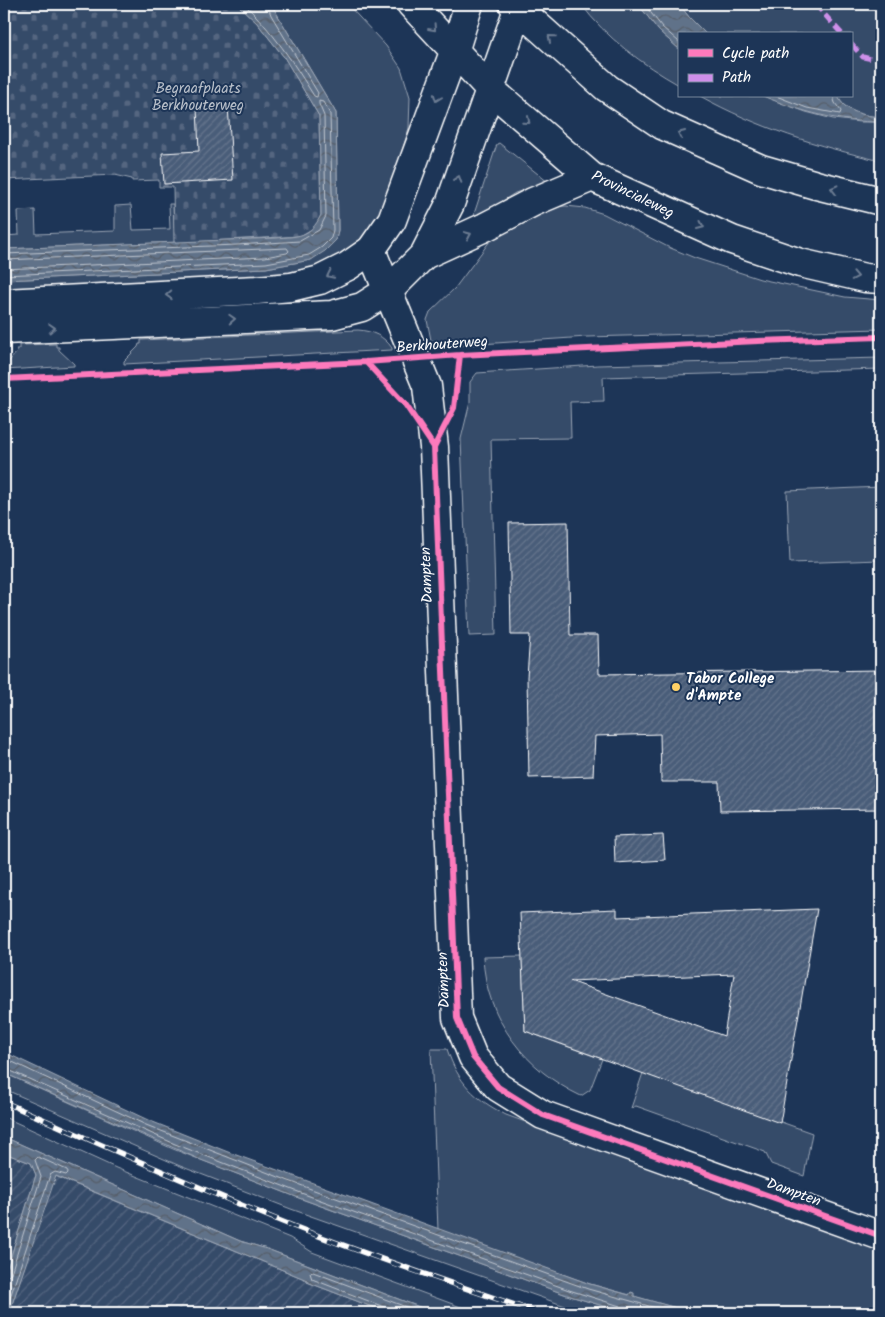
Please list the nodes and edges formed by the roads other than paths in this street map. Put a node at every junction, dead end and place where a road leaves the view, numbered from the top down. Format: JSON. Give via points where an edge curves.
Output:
{"nodes":[{"id":1,"x":411,"y":4,"type":"edge"},
{"id":2,"x":469,"y":4,"type":"edge"},
{"id":3,"x":517,"y":6,"type":"edge"},
{"id":4,"x":454,"y":52,"type":"junction"},
{"id":5,"x":490,"y":89,"type":"junction"},
{"id":6,"x":592,"y":177,"type":"junction"},
{"id":7,"x":881,"y":201,"type":"edge"},
{"id":8,"x":371,"y":250,"type":"junction"},
{"id":9,"x":424,"y":255,"type":"junction"},
{"id":10,"x":881,"y":279,"type":"edge"},
{"id":11,"x":389,"y":290,"type":"junction"},
{"id":12,"x":4,"y":303,"type":"edge"},
{"id":13,"x":4,"y":330,"type":"edge"},
{"id":14,"x":881,"y":1236,"type":"edge"}],
"edges":[{"from":1,"to":4,"type":"main road","name":"Provincialeweg","one_way":true},
{"from":2,"to":4,"type":"main road"},
{"from":3,"to":5,"type":"main road"},
{"from":7,"to":3,"type":"main road","one_way":true,"via":[[761,169],[662,126],[607,88]]},
{"from":4,"to":5,"type":"main road","name":"Provincialeweg"},
{"from":4,"to":8,"type":"main road","one_way":true,"via":[[392,220]]},
{"from":5,"to":6,"type":"main road","name":"Provincialeweg","one_way":true},
{"from":9,"to":5,"type":"main road","one_way":true,"via":[[450,204]]},
{"from":9,"to":6,"type":"main road","one_way":true},
{"from":6,"to":10,"type":"main road","name":"Provincialeweg","one_way":true,"via":[[732,240],[800,263]]},
{"from":8,"to":11,"type":"main road","name":"Dampten"},
{"from":8,"to":12,"type":"main road","one_way":true,"via":[[320,280],[291,287]]},
{"from":9,"to":11,"type":"main road"},
{"from":13,"to":11,"type":"main road","one_way":true,"via":[[332,315],[362,308]]},
{"from":11,"to":14,"type":"main road","name":"Dampten","via":[[427,386],[434,447],[457,1018],[473,1057],[498,1086],[543,1115]]}]}
